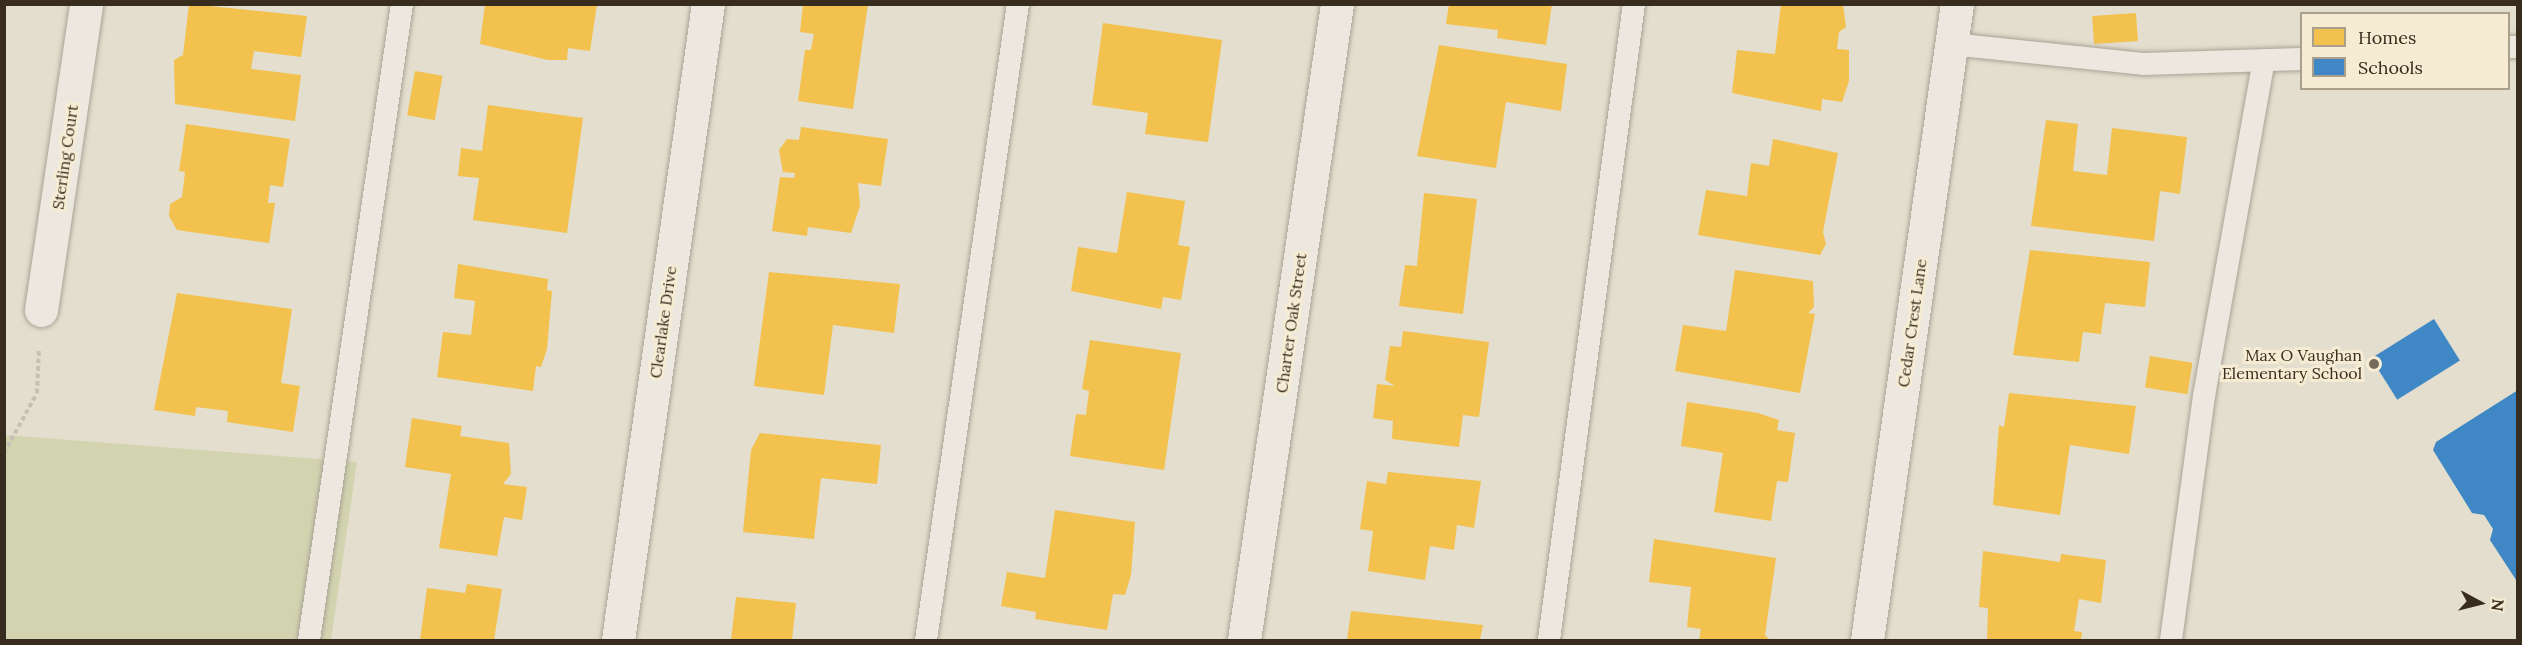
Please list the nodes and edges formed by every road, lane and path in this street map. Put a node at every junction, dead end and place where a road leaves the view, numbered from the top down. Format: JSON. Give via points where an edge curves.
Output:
{"nodes":[{"id":1,"x":86,"y":4,"type":"edge"},
{"id":2,"x":402,"y":4,"type":"edge"},
{"id":3,"x":708,"y":4,"type":"edge"},
{"id":4,"x":1018,"y":4,"type":"edge"},
{"id":5,"x":1337,"y":4,"type":"edge"},
{"id":6,"x":1634,"y":4,"type":"edge"},
{"id":7,"x":1957,"y":4,"type":"edge"},
{"id":8,"x":1952,"y":44,"type":"junction"},
{"id":9,"x":2300,"y":59,"type":"edge"},
{"id":10,"x":2264,"y":60,"type":"junction"},
{"id":11,"x":41,"y":310,"type":"joint"},
{"id":12,"x":4,"y":453,"type":"edge"},
{"id":13,"x":309,"y":640,"type":"edge"},
{"id":14,"x":618,"y":640,"type":"edge"},
{"id":15,"x":926,"y":640,"type":"edge"},
{"id":16,"x":1244,"y":640,"type":"edge"},
{"id":17,"x":1549,"y":640,"type":"edge"},
{"id":18,"x":1867,"y":640,"type":"edge"},
{"id":19,"x":2171,"y":640,"type":"edge"}],
"edges":[{"from":1,"to":11,"type":"street","name":"Sterling Court"},
{"from":2,"to":13,"type":"lane"},
{"from":3,"to":14,"type":"street","name":"Clearlake Drive"},
{"from":4,"to":15,"type":"lane"},
{"from":5,"to":16,"type":"street","name":"Charter Oak Street"},
{"from":6,"to":17,"type":"lane"},
{"from":7,"to":8,"type":"street","name":"Cedar Crest Lane"},
{"from":8,"to":10,"type":"lane","via":[[2143,64]]},
{"from":8,"to":18,"type":"street","name":"Cedar Crest Lane"},
{"from":9,"to":10,"type":"lane"},
{"from":10,"to":19,"type":"lane","via":[[2204,396]]},
{"from":11,"to":12,"type":"path","via":[[37,393]]}]}
